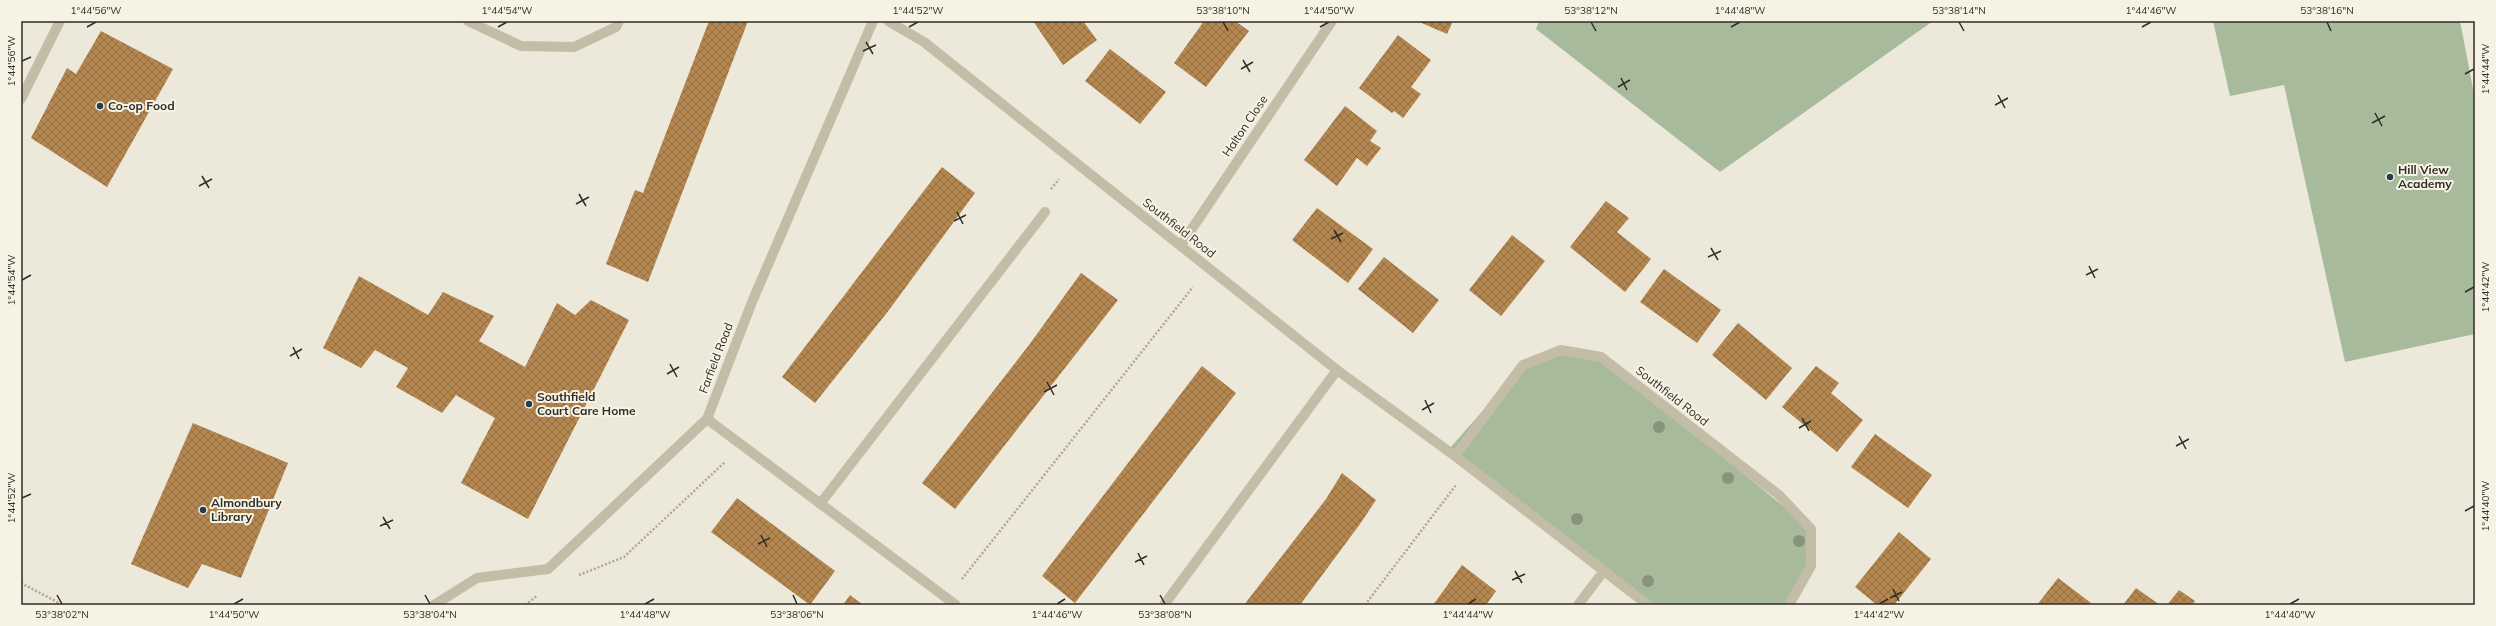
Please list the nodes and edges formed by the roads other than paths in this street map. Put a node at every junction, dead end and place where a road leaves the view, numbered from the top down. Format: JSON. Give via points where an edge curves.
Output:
{"nodes":[{"id":1,"x":60,"y":21,"type":"edge"},
{"id":2,"x":468,"y":21,"type":"edge"},
{"id":3,"x":619,"y":21,"type":"edge"},
{"id":4,"x":873,"y":21,"type":"edge"},
{"id":5,"x":888,"y":21,"type":"edge"},
{"id":6,"x":1332,"y":21,"type":"edge"},
{"id":7,"x":21,"y":99,"type":"edge"},
{"id":8,"x":1044,"y":212,"type":"road end"},
{"id":9,"x":1181,"y":245,"type":"junction"},
{"id":10,"x":1337,"y":370,"type":"junction"},
{"id":11,"x":707,"y":419,"type":"junction"},
{"id":12,"x":1455,"y":456,"type":"junction"},
{"id":13,"x":820,"y":504,"type":"junction"},
{"id":14,"x":1603,"y":572,"type":"junction"},
{"id":15,"x":434,"y":605,"type":"edge"},
{"id":16,"x":956,"y":605,"type":"edge"},
{"id":17,"x":1164,"y":605,"type":"edge"},
{"id":18,"x":1578,"y":605,"type":"edge"},
{"id":19,"x":1648,"y":605,"type":"edge"},
{"id":20,"x":1789,"y":605,"type":"edge"}],
"edges":[{"from":1,"to":7,"type":"street"},
{"from":2,"to":3,"type":"street","via":[[521,46],[574,47],[616,27]]},
{"from":4,"to":11,"type":"street","name":"Farfield Road","via":[[752,302]]},
{"from":5,"to":9,"type":"street","name":"Southfield Road","via":[[924,42]]},
{"from":6,"to":9,"type":"street","name":"Halton Close"},
{"from":8,"to":13,"type":"street"},
{"from":9,"to":10,"type":"street","name":"Southfield Road"},
{"from":10,"to":12,"type":"street","name":"Southfield Road"},
{"from":10,"to":17,"type":"street"},
{"from":11,"to":13,"type":"street"},
{"from":11,"to":15,"type":"street","via":[[548,569],[477,578]]},
{"from":12,"to":14,"type":"street","name":"Southfield Road"},
{"from":12,"to":20,"type":"street","name":"Southfield Road","via":[[1523,365],[1561,350],[1601,357],[1779,495],[1812,529],[1811,566]]},
{"from":13,"to":16,"type":"street"},
{"from":14,"to":18,"type":"street"},
{"from":14,"to":19,"type":"street","name":"Southfield Road"}]}
